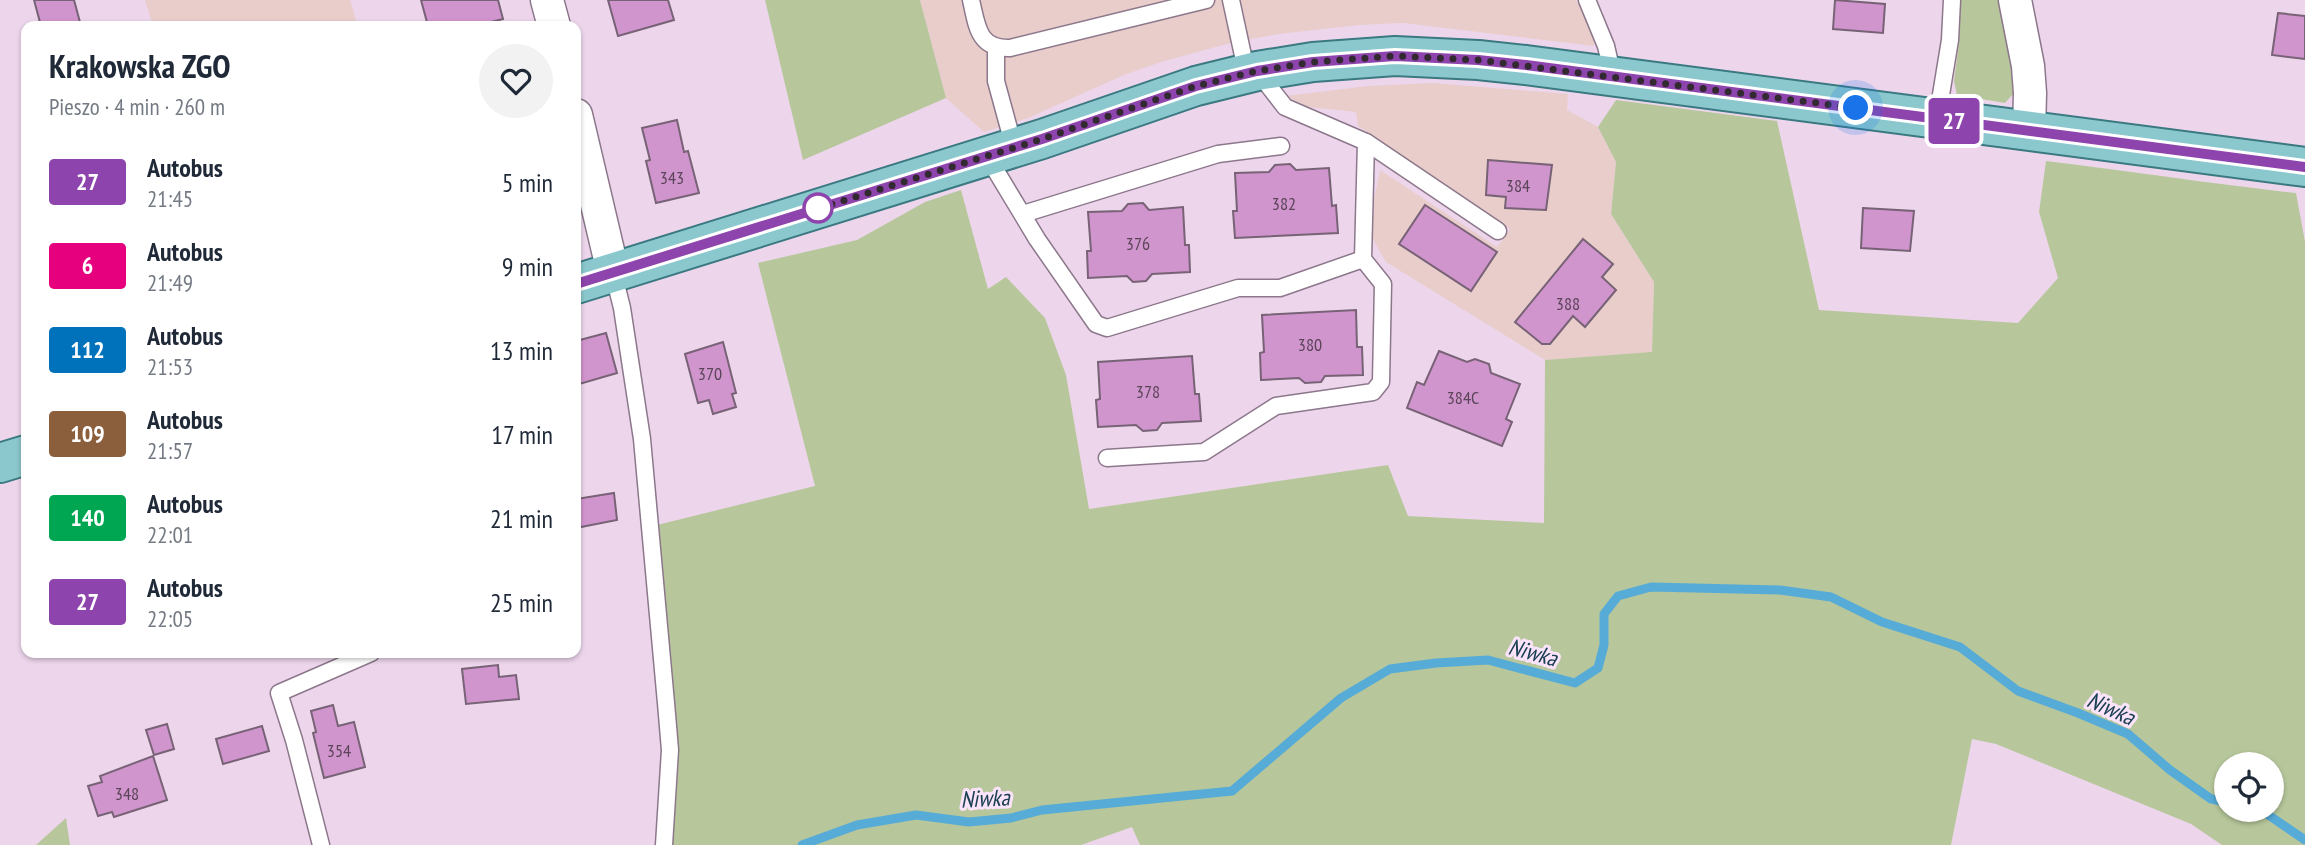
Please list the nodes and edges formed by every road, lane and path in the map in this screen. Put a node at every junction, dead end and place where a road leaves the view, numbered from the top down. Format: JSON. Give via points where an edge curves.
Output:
{"nodes":[{"id":1,"x":547,"y":0,"type":"edge"},
{"id":2,"x":971,"y":0,"type":"edge"},
{"id":3,"x":1206,"y":0,"type":"edge"},
{"id":4,"x":1231,"y":0,"type":"edge"},
{"id":5,"x":1587,"y":0,"type":"edge"},
{"id":6,"x":1952,"y":0,"type":"edge"},
{"id":7,"x":2015,"y":0,"type":"edge"},
{"id":8,"x":553,"y":21,"type":"edge"},
{"id":9,"x":996,"y":48,"type":"junction"},
{"id":10,"x":1252,"y":73,"type":"junction"},
{"id":11,"x":1613,"y":76,"type":"junction"},
{"id":12,"x":1937,"y":119,"type":"junction"},
{"id":13,"x":2029,"y":132,"type":"junction"},
{"id":14,"x":581,"y":136,"type":"edge"},
{"id":15,"x":1366,"y":142,"type":"junction"},
{"id":16,"x":1281,"y":146,"type":"dead end"},
{"id":17,"x":1000,"y":152,"type":"junction"},
{"id":18,"x":2305,"y":167,"type":"edge"},
{"id":19,"x":1023,"y":214,"type":"junction"},
{"id":20,"x":1498,"y":232,"type":"dead end"},
{"id":21,"x":1363,"y":259,"type":"junction"},
{"id":22,"x":613,"y":272,"type":"junction"},
{"id":23,"x":581,"y":282,"type":"edge"},
{"id":24,"x":21,"y":457,"type":"edge"},
{"id":25,"x":1107,"y":458,"type":"dead end"},
{"id":26,"x":0,"y":463,"type":"edge"},
{"id":27,"x":360,"y":658,"type":"edge"},
{"id":28,"x":321,"y":845,"type":"edge"},
{"id":29,"x":664,"y":845,"type":"edge"}],
"edges":[{"from":1,"to":8,"type":"street"},
{"from":2,"to":9,"type":"lane","via":[[977,27]]},
{"from":3,"to":9,"type":"lane"},
{"from":4,"to":10,"type":"lane"},
{"from":5,"to":11,"type":"lane"},
{"from":6,"to":12,"type":"lane"},
{"from":7,"to":13,"type":"street","via":[[2028,66]]},
{"from":9,"to":17,"type":"lane"},
{"from":10,"to":11,"type":"main road","via":[[1313,62],[1408,56]]},
{"from":10,"to":15,"type":"lane","via":[[1285,107]]},
{"from":10,"to":17,"type":"main road","via":[[1162,97]]},
{"from":11,"to":12,"type":"main road"},
{"from":12,"to":13,"type":"main road"},
{"from":13,"to":18,"type":"main road"},
{"from":14,"to":22,"type":"street"},
{"from":15,"to":20,"type":"lane"},
{"from":15,"to":21,"type":"lane"},
{"from":16,"to":19,"type":"lane","via":[[1218,154]]},
{"from":17,"to":19,"type":"lane"},
{"from":17,"to":22,"type":"main road"},
{"from":19,"to":21,"type":"lane","via":[[1096,324],[1107,328],[1238,288],[1280,288]]},
{"from":21,"to":25,"type":"lane","via":[[1383,284],[1381,382],[1373,392],[1276,406],[1204,452]]},
{"from":22,"to":23,"type":"main road"},
{"from":22,"to":29,"type":"lane","via":[[642,439],[666,703],[670,750]]},
{"from":24,"to":26,"type":"main road"},
{"from":27,"to":28,"type":"lane","via":[[279,693]]}]}
